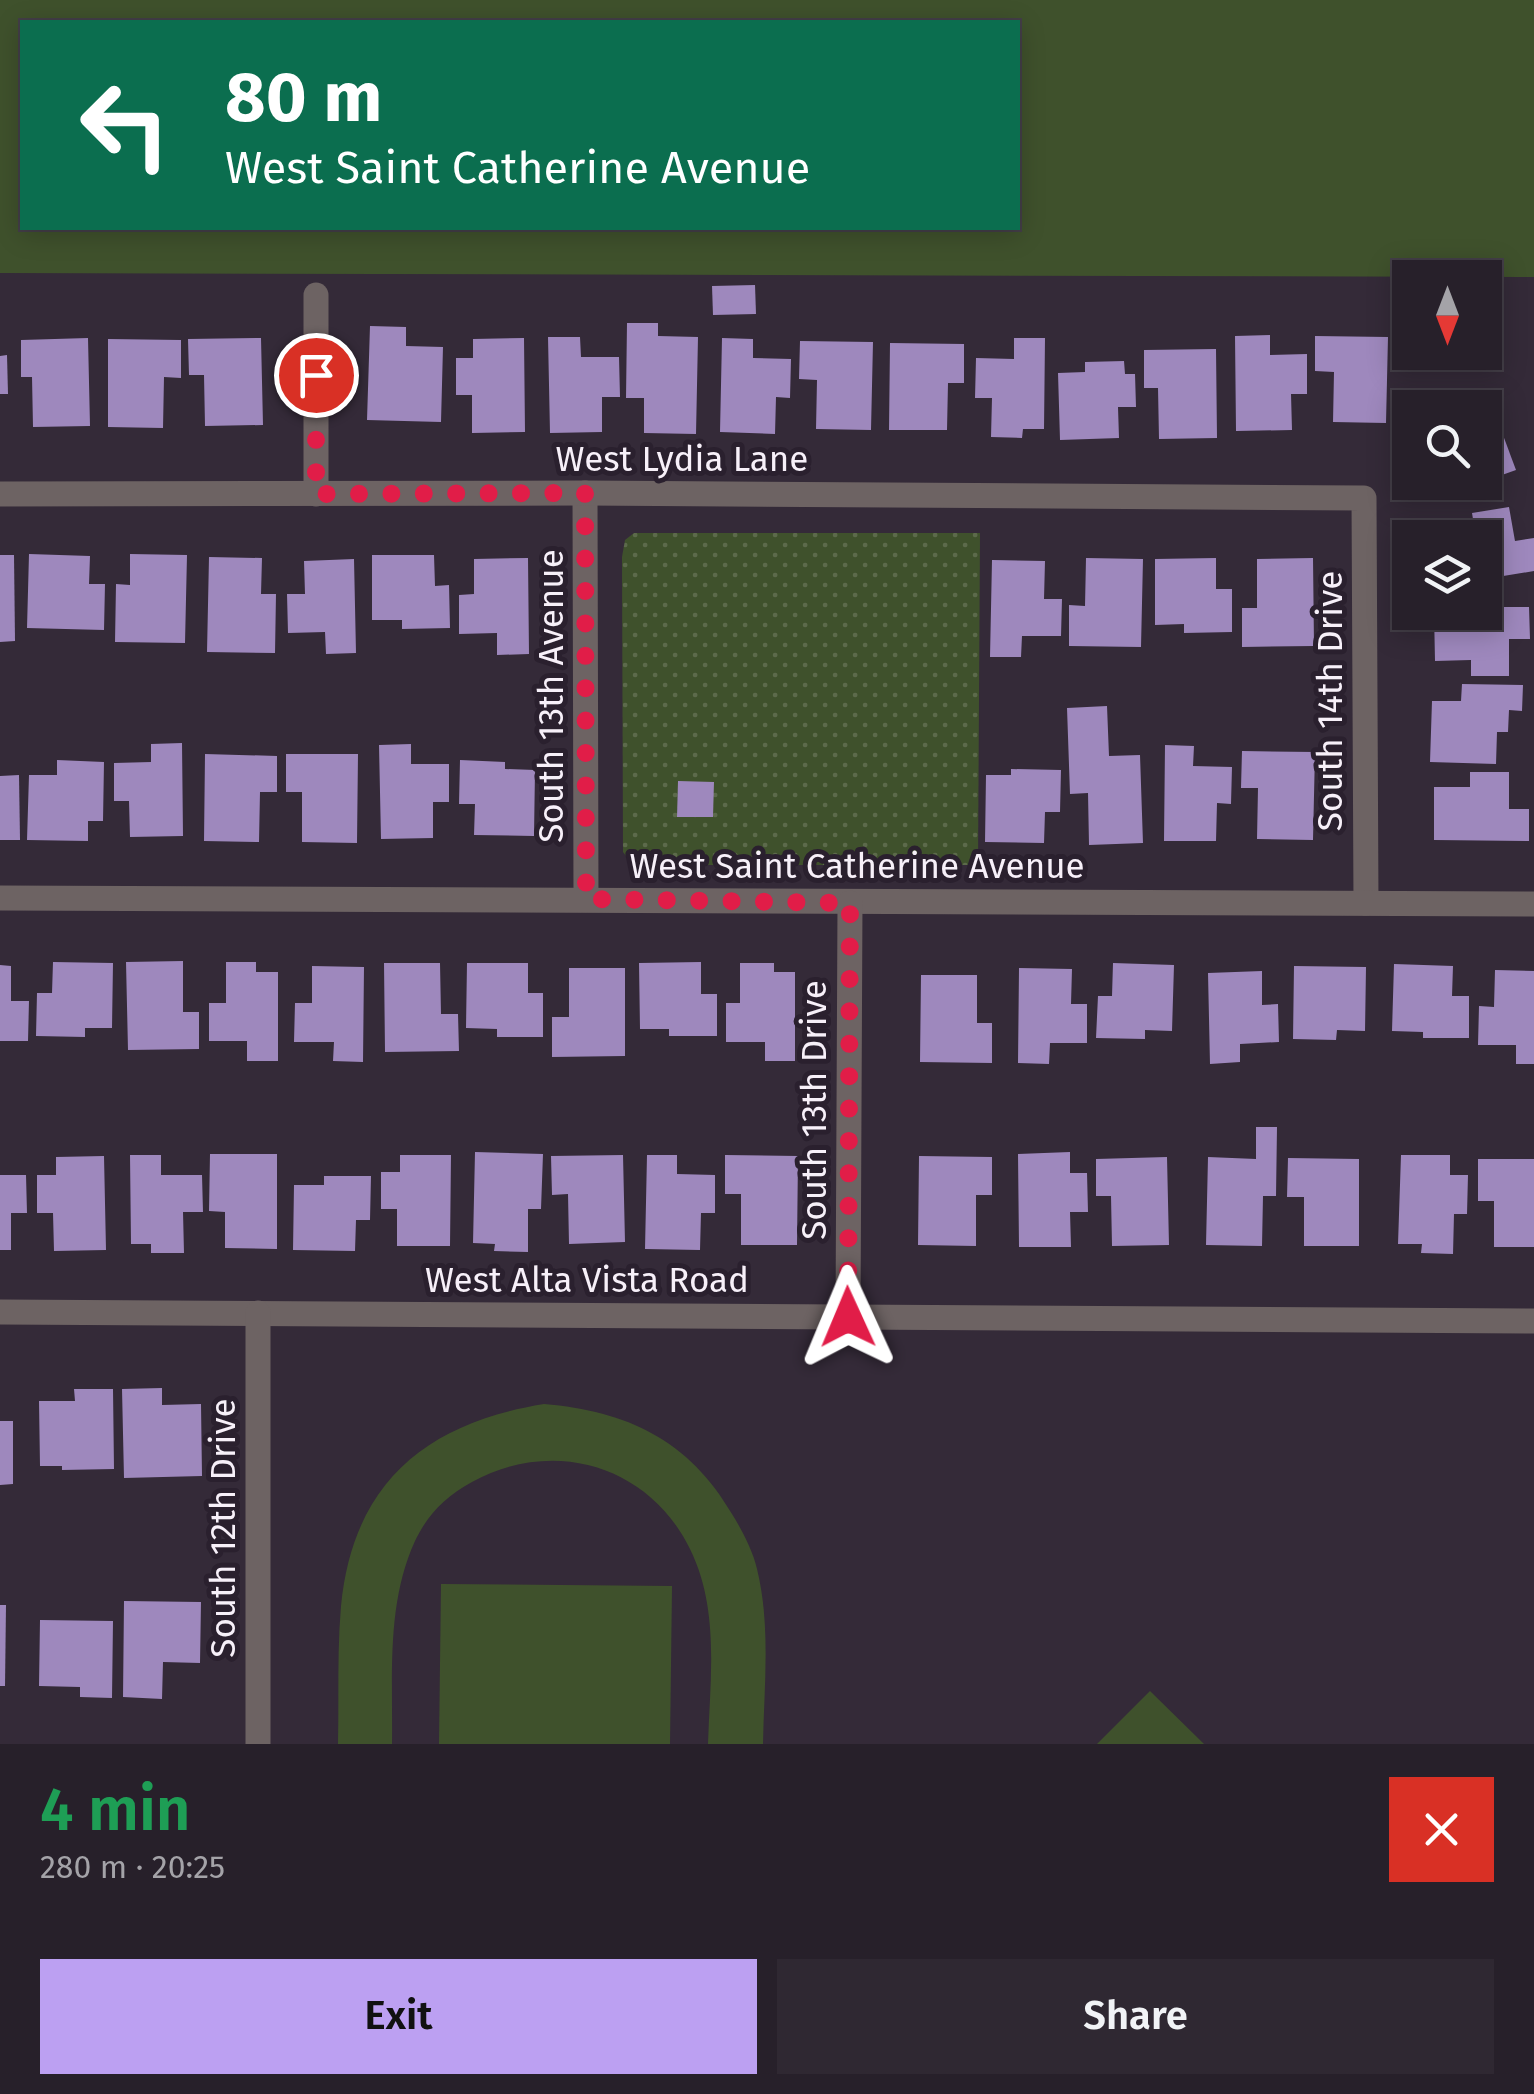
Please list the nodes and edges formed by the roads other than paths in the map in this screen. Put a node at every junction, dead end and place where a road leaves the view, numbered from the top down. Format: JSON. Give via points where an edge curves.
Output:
{"nodes":[{"id":1,"x":316,"y":295,"type":"dead end"},
{"id":2,"x":585,"y":493,"type":"junction"},
{"id":3,"x":0,"y":494,"type":"edge"},
{"id":4,"x":316,"y":494,"type":"junction"},
{"id":5,"x":1364,"y":498,"type":"joint"},
{"id":6,"x":0,"y":898,"type":"edge"},
{"id":7,"x":586,"y":899,"type":"junction"},
{"id":8,"x":850,"y":903,"type":"junction"},
{"id":9,"x":1366,"y":904,"type":"junction"},
{"id":10,"x":1534,"y":904,"type":"edge"},
{"id":11,"x":0,"y":1312,"type":"edge"},
{"id":12,"x":258,"y":1313,"type":"junction"},
{"id":13,"x":848,"y":1317,"type":"junction"},
{"id":14,"x":1534,"y":1321,"type":"edge"},
{"id":15,"x":258,"y":1744,"type":"edge"}],
"edges":[{"from":1,"to":4,"type":"street"},
{"from":2,"to":4,"type":"street","name":"West Lydia Lane"},
{"from":2,"to":5,"type":"street","name":"West Lydia Lane"},
{"from":2,"to":7,"type":"street","name":"South 13th Avenue"},
{"from":3,"to":4,"type":"street","name":"West Lydia Lane"},
{"from":5,"to":9,"type":"street","name":"South 14th Drive"},
{"from":6,"to":7,"type":"street","name":"West Saint Catherine Avenue"},
{"from":7,"to":8,"type":"street","name":"West Saint Catherine Avenue"},
{"from":8,"to":9,"type":"street","name":"West Saint Catherine Avenue"},
{"from":8,"to":13,"type":"street","name":"South 13th Drive"},
{"from":9,"to":10,"type":"street","name":"West Saint Catherine Avenue"},
{"from":11,"to":12,"type":"street","name":"West Alta Vista Road"},
{"from":12,"to":13,"type":"street","name":"West Alta Vista Road"},
{"from":12,"to":15,"type":"street","name":"South 12th Drive"},
{"from":13,"to":14,"type":"street","name":"West Alta Vista Road"}]}
